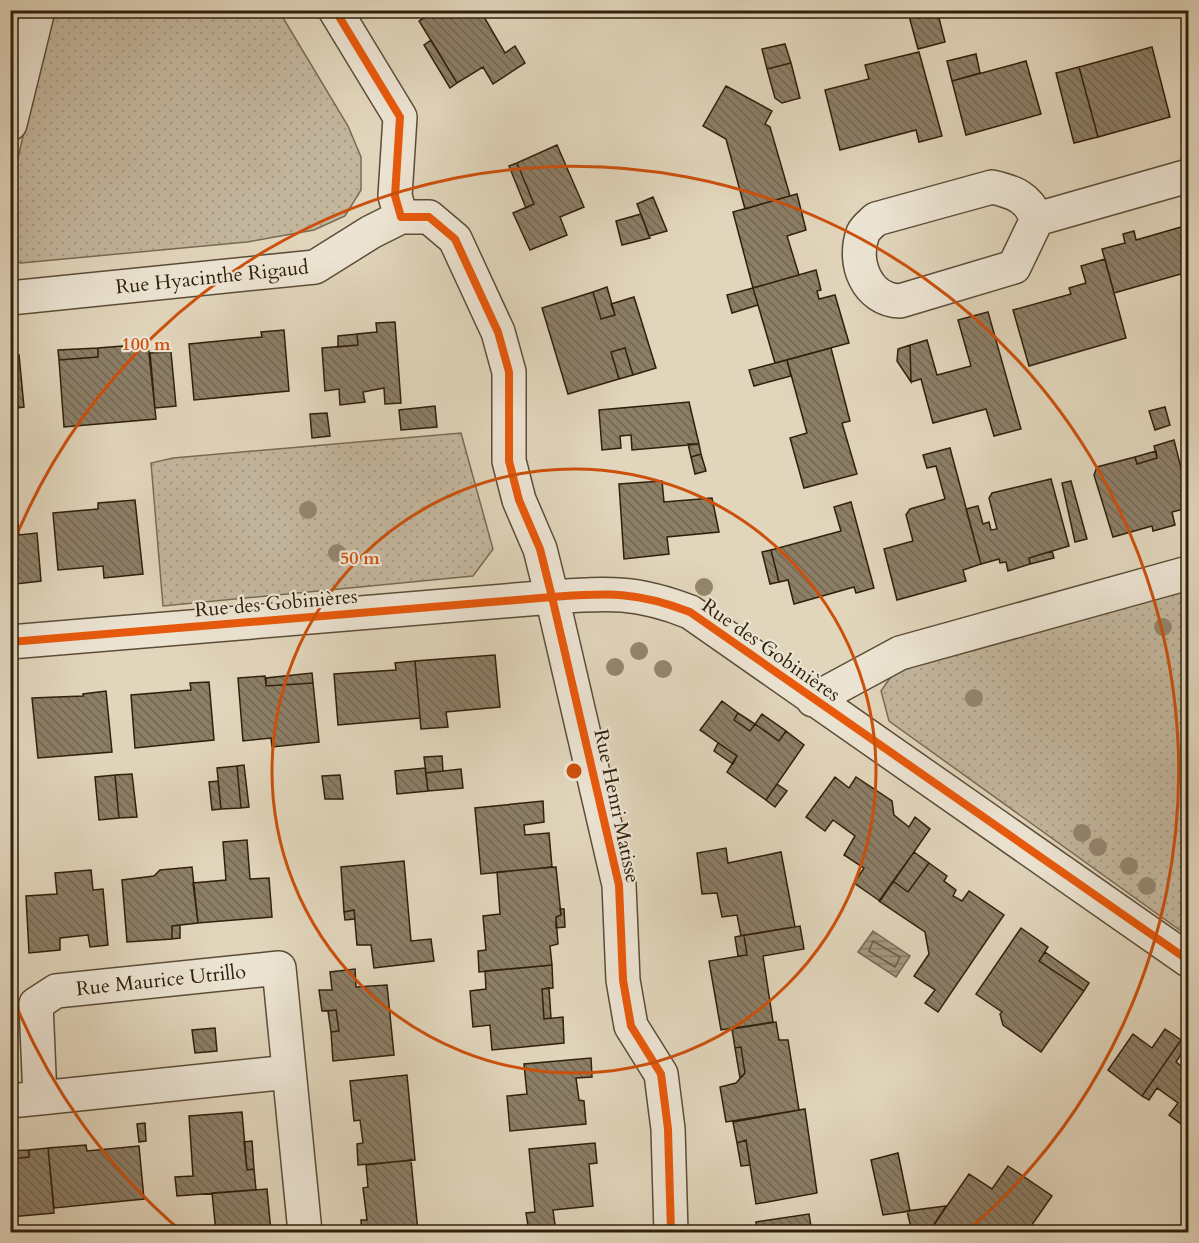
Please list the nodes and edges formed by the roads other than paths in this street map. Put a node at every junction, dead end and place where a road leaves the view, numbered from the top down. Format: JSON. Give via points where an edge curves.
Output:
{"nodes":[{"id":1,"x":38,"y":10,"type":"edge"},
{"id":2,"x":335,"y":10,"type":"edge"},
{"id":3,"x":10,"y":124,"type":"edge"},
{"id":4,"x":1188,"y":176,"type":"edge"},
{"id":5,"x":401,"y":217,"type":"junction"},
{"id":6,"x":1037,"y":219,"type":"junction"},
{"id":7,"x":10,"y":298,"type":"edge"},
{"id":8,"x":1188,"y":573,"type":"edge"},
{"id":9,"x":552,"y":597,"type":"junction"},
{"id":10,"x":10,"y":642,"type":"edge"},
{"id":11,"x":813,"y":700,"type":"junction"},
{"id":12,"x":1188,"y":960,"type":"edge"},
{"id":13,"x":289,"y":1072,"type":"junction"},
{"id":14,"x":25,"y":1100,"type":"edge"},
{"id":15,"x":305,"y":1233,"type":"edge"},
{"id":16,"x":671,"y":1233,"type":"edge"}],
"edges":[{"from":1,"to":3,"type":"street"},
{"from":2,"to":5,"type":"street","via":[[400,117],[395,196]]},
{"from":4,"to":6,"type":"street"},
{"from":5,"to":7,"type":"street","name":"Rue Hyacinthe Rigaud","via":[[315,267]]},
{"from":5,"to":9,"type":"street","name":"Rue Hyacinthe Rigaud","via":[[429,217],[455,239],[498,332],[509,372],[509,461],[519,500],[540,549]]},
{"from":6,"to":6,"type":"street","via":[[1031,203],[1013,192],[992,187],[876,219],[863,232],[861,270],[868,287],[887,301],[900,301],[1004,272],[1014,267]]},
{"from":8,"to":11,"type":"street","name":"Rue des Gobinières","via":[[900,653]]},
{"from":9,"to":10,"type":"street","name":"Rue des Gobinières"},
{"from":9,"to":11,"type":"street","name":"Rue des Gobinières","via":[[619,593],[655,599],[690,612]]},
{"from":9,"to":16,"type":"street","name":"Rue Henri Matisse","via":[[619,885],[623,980],[631,1026],[661,1074],[668,1129]]},
{"from":11,"to":12,"type":"street","name":"Rue des Gobinières"},
{"from":13,"to":14,"type":"street","name":"Rue Maurice Utrillo"},
{"from":13,"to":14,"type":"street","name":"Rue Maurice Utrillo","via":[[279,968],[56,991],[36,1004]]},
{"from":13,"to":15,"type":"street","name":"Rue Maurice Utrillo"}]}
